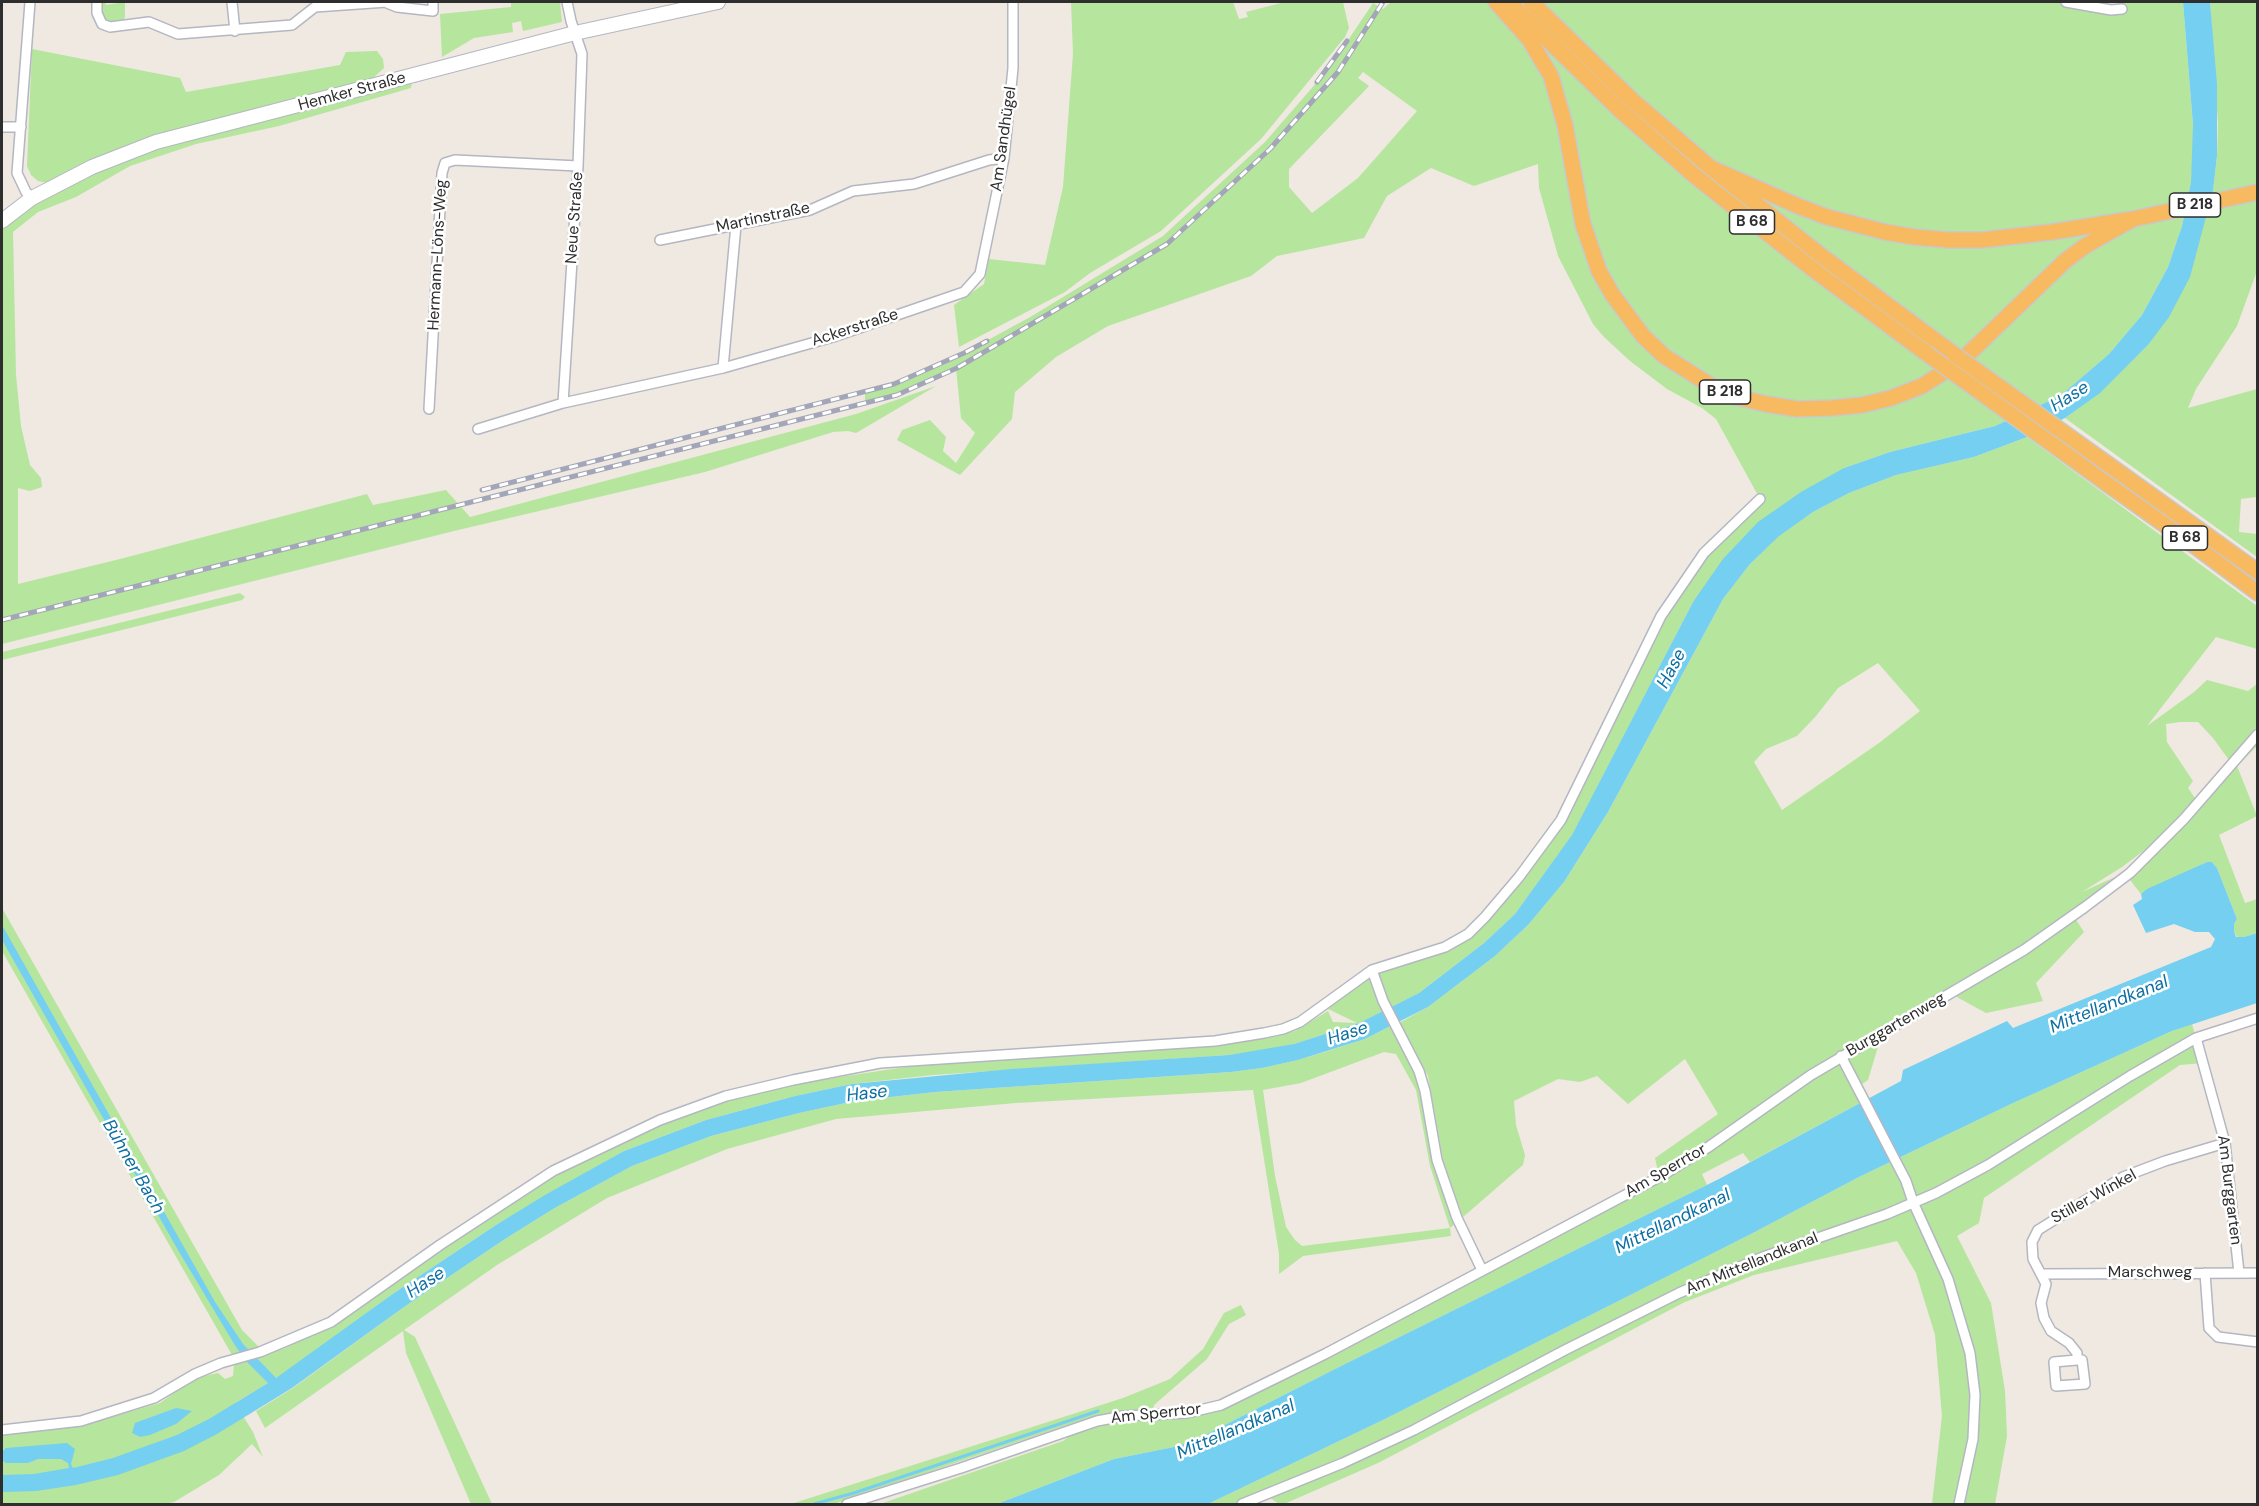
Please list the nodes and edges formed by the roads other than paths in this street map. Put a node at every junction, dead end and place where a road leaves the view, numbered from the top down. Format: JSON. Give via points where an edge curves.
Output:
{"nodes":[{"id":1,"x":30,"y":2,"type":"edge"},
{"id":2,"x":97,"y":2,"type":"edge"},
{"id":3,"x":232,"y":2,"type":"edge"},
{"id":4,"x":387,"y":2,"type":"edge"},
{"id":5,"x":567,"y":2,"type":"edge"},
{"id":6,"x":718,"y":2,"type":"edge"},
{"id":7,"x":1013,"y":2,"type":"edge"},
{"id":8,"x":1496,"y":2,"type":"edge"},
{"id":9,"x":1509,"y":2,"type":"edge"},
{"id":10,"x":1531,"y":2,"type":"edge"},
{"id":11,"x":2066,"y":2,"type":"edge"},
{"id":12,"x":343,"y":3,"type":"edge"},
{"id":13,"x":433,"y":6,"type":"edge"},
{"id":14,"x":2122,"y":9,"type":"dead end"},
{"id":15,"x":235,"y":31,"type":"junction"},
{"id":16,"x":575,"y":33,"type":"junction"},
{"id":17,"x":2,"y":127,"type":"edge"},
{"id":18,"x":21,"y":127,"type":"junction"},
{"id":19,"x":1004,"y":158,"type":"junction"},
{"id":20,"x":578,"y":166,"type":"junction"},
{"id":21,"x":1711,"y":168,"type":"junction"},
{"id":22,"x":2258,"y":192,"type":"edge"},
{"id":23,"x":32,"y":198,"type":"junction"},
{"id":24,"x":2133,"y":219,"type":"junction"},
{"id":25,"x":2,"y":221,"type":"edge"},
{"id":26,"x":736,"y":225,"type":"junction"},
{"id":27,"x":660,"y":240,"type":"dead end"},
{"id":28,"x":980,"y":274,"type":"joint"},
{"id":29,"x":723,"y":368,"type":"junction"},
{"id":30,"x":563,"y":403,"type":"junction"},
{"id":31,"x":429,"y":409,"type":"dead end"},
{"id":32,"x":478,"y":429,"type":"dead end"},
{"id":33,"x":1760,"y":499,"type":"dead end"},
{"id":34,"x":2258,"y":572,"type":"edge"},
{"id":35,"x":2258,"y":593,"type":"edge"},
{"id":36,"x":2258,"y":734,"type":"edge"},
{"id":37,"x":1372,"y":970,"type":"junction"},
{"id":38,"x":2258,"y":1018,"type":"edge"},
{"id":39,"x":2196,"y":1038,"type":"junction"},
{"id":40,"x":1841,"y":1056,"type":"junction"},
{"id":41,"x":2225,"y":1143,"type":"junction"},
{"id":42,"x":1913,"y":1202,"type":"junction"},
{"id":43,"x":1482,"y":1270,"type":"junction"},
{"id":44,"x":2205,"y":1273,"type":"junction"},
{"id":45,"x":2239,"y":1273,"type":"junction"},
{"id":46,"x":2258,"y":1273,"type":"edge"},
{"id":47,"x":2042,"y":1274,"type":"junction"},
{"id":48,"x":2258,"y":1342,"type":"edge"},
{"id":49,"x":2078,"y":1360,"type":"dead end"},
{"id":50,"x":2,"y":1430,"type":"edge"},
{"id":51,"x":847,"y":1504,"type":"edge"},
{"id":52,"x":1242,"y":1504,"type":"edge"},
{"id":53,"x":1959,"y":1504,"type":"edge"}],
"edges":[{"from":1,"to":18,"type":"street"},
{"from":2,"to":15,"type":"street","via":[[102,24],[110,27],[149,22],[178,34]]},
{"from":3,"to":15,"type":"street"},
{"from":4,"to":12,"type":"street"},
{"from":4,"to":13,"type":"street","via":[[397,7]]},
{"from":5,"to":16,"type":"street","name":"Neue Straße"},
{"from":6,"to":16,"type":"main road","name":"Hemker Straße"},
{"from":7,"to":19,"type":"street","name":"Am Sandhügel","via":[[1013,68]]},
{"from":8,"to":24,"type":"highway","number":"B 218","via":[[1529,39],[1551,76],[1565,125],[1583,224],[1599,271],[1612,294],[1643,336],[1664,356],[1736,397],[1797,409],[1832,408],[1891,398],[1922,386],[1961,361],[2065,261]]},
{"from":9,"to":35,"type":"highway","number":"B 68","bridge":true,"via":[[1621,111],[1695,176],[1814,270]]},
{"from":10,"to":21,"type":"highway","number":"B 68","via":[[1632,100]]},
{"from":11,"to":14,"type":"street"},
{"from":12,"to":15,"type":"street","via":[[315,7],[292,25]]},
{"from":16,"to":20,"type":"street","name":"Neue Straße","via":[[582,54]]},
{"from":16,"to":23,"type":"main road","name":"Hemker Straße","via":[[156,142],[92,166]]},
{"from":17,"to":18,"type":"street"},
{"from":18,"to":23,"type":"street","via":[[17,173]]},
{"from":19,"to":26,"type":"street","name":"Martinstraße","via":[[914,184],[853,191],[810,210]]},
{"from":19,"to":28,"type":"street","name":"Am Sandhügel"},
{"from":20,"to":30,"type":"street","name":"Neue Straße"},
{"from":20,"to":31,"type":"street","name":"Hermann-Löns-Weg","via":[[455,160],[446,163],[442,173]]},
{"from":21,"to":24,"type":"highway","number":"B 218","via":[[1827,217],[1914,237],[2006,238]]},
{"from":21,"to":34,"type":"highway","number":"B 68","bridge":true,"via":[[1938,343]]},
{"from":22,"to":24,"type":"highway","number":"B 218"},
{"from":23,"to":25,"type":"main road","name":"Hemker Straße"},
{"from":26,"to":27,"type":"street","name":"Martinstraße"},
{"from":26,"to":29,"type":"street"},
{"from":28,"to":29,"type":"street","name":"Ackerstraße","via":[[964,292],[833,337]]},
{"from":29,"to":30,"type":"street","name":"Ackerstraße"},
{"from":30,"to":32,"type":"street","name":"Ackerstraße"},
{"from":33,"to":37,"type":"street","via":[[1704,553],[1661,616],[1561,820],[1519,877],[1468,934],[1445,947]]},
{"from":36,"to":40,"type":"street","name":"Burggartenweg","via":[[2184,819],[2130,873],[2024,950]]},
{"from":37,"to":43,"type":"street","via":[[1383,1001],[1419,1071],[1437,1160],[1457,1218]]},
{"from":37,"to":50,"type":"street","via":[[1300,1022],[1264,1034],[1215,1041],[880,1063],[726,1096],[660,1120],[553,1171],[331,1322],[195,1374],[154,1398],[81,1421]]},
{"from":38,"to":39,"type":"street","name":"Am Mittellandkanal"},
{"from":39,"to":41,"type":"street","name":"Am Burggarten"},
{"from":39,"to":42,"type":"street","name":"Am Mittellandkanal","via":[[1988,1165]]},
{"from":40,"to":42,"type":"street","name":"Burggartenweg","via":[[1906,1181]]},
{"from":40,"to":43,"type":"street","name":"Am Sperrtor","via":[[1672,1170]]},
{"from":41,"to":45,"type":"street","name":"Am Burggarten"},
{"from":41,"to":47,"type":"street","name":"Stiller Winkel","via":[[2123,1177],[2050,1221],[2038,1230],[2032,1242],[2033,1259]]},
{"from":42,"to":52,"type":"street","name":"Am Mittellandkanal","via":[[1763,1257],[1679,1293],[1404,1435]]},
{"from":42,"to":53,"type":"street","name":"Burggartenweg","via":[[1948,1279],[1970,1353],[1975,1395],[1973,1439]]},
{"from":43,"to":51,"type":"street","name":"Am Sperrtor","via":[[1221,1405],[1187,1413],[1097,1420]]},
{"from":44,"to":45,"type":"street","name":"Marschweg"},
{"from":44,"to":47,"type":"street","name":"Marschweg"},
{"from":44,"to":48,"type":"street","via":[[2209,1328],[2218,1336]]},
{"from":45,"to":46,"type":"street","name":"Marschweg"},
{"from":47,"to":49,"type":"street","name":"Stiller Winkel","via":[[2046,1284],[2041,1303],[2044,1318],[2051,1331],[2077,1353]]}]}
